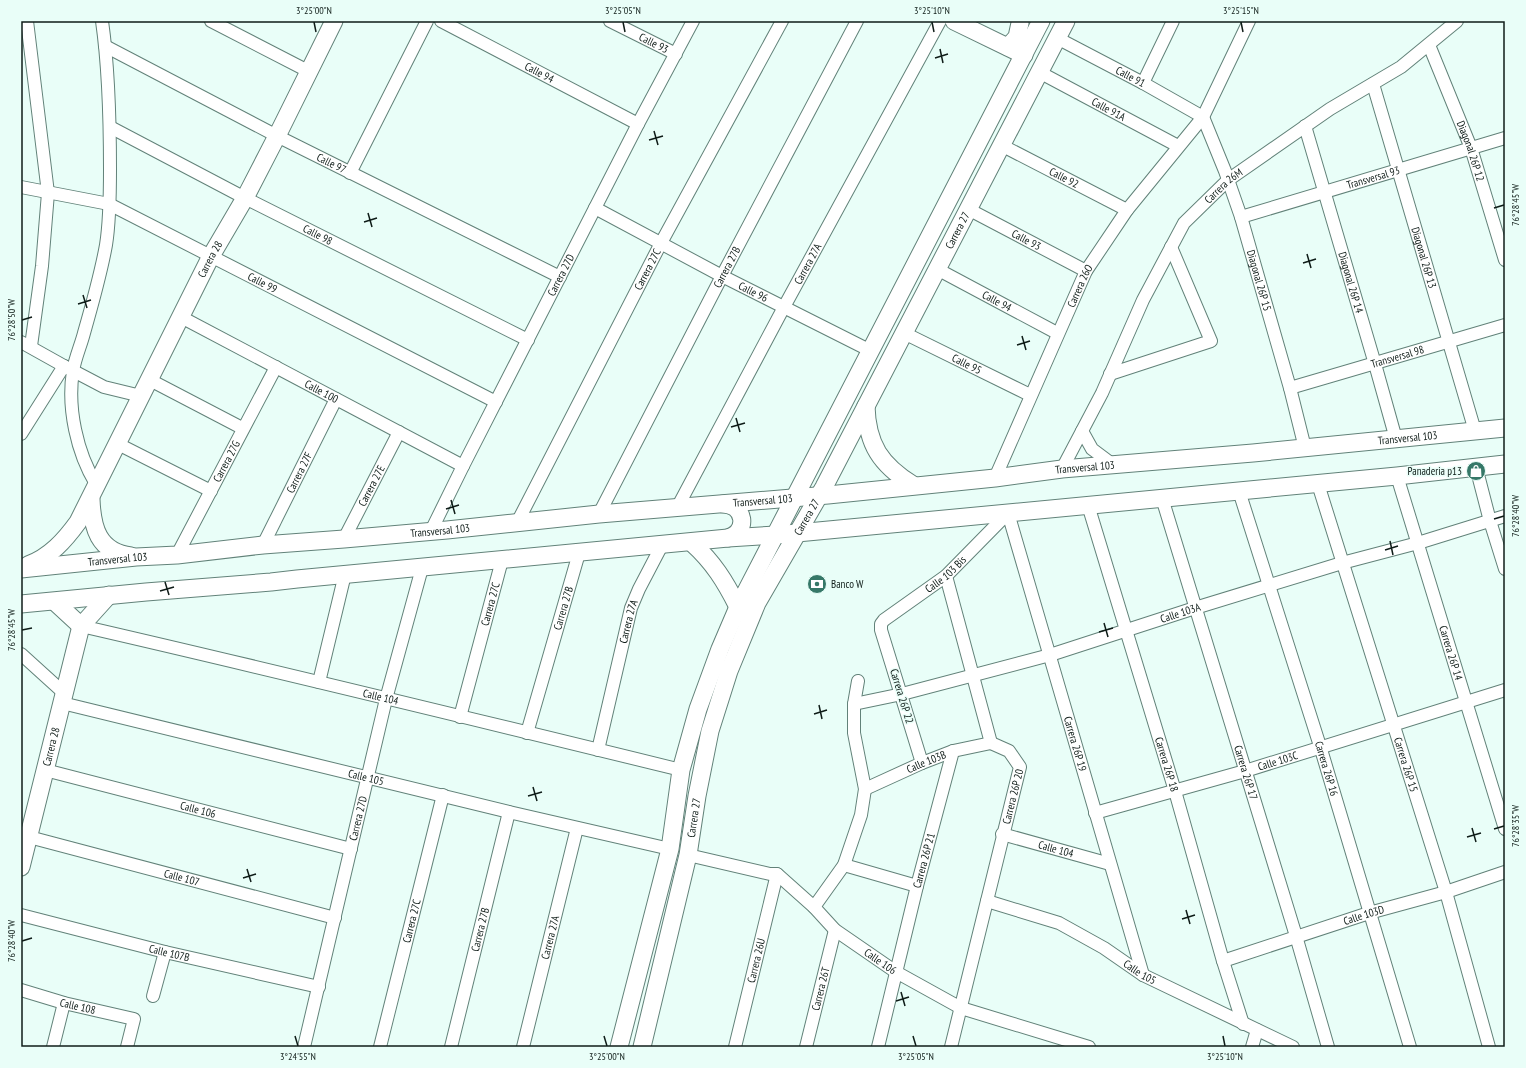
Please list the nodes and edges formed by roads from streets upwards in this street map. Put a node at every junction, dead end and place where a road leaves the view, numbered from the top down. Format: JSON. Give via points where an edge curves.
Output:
{"nodes":[{"id":1,"x":27,"y":21,"type":"edge"},
{"id":2,"x":102,"y":21,"type":"edge"},
{"id":3,"x":211,"y":21,"type":"edge"},
{"id":4,"x":334,"y":21,"type":"edge"},
{"id":5,"x":427,"y":21,"type":"edge"},
{"id":6,"x":441,"y":21,"type":"edge"},
{"id":7,"x":610,"y":21,"type":"edge"},
{"id":8,"x":693,"y":21,"type":"edge"},
{"id":9,"x":782,"y":21,"type":"edge"},
{"id":10,"x":857,"y":21,"type":"edge"},
{"id":11,"x":940,"y":21,"type":"edge"},
{"id":12,"x":954,"y":21,"type":"edge"},
{"id":13,"x":1066,"y":21,"type":"edge"},
{"id":14,"x":1173,"y":21,"type":"edge"},
{"id":15,"x":1249,"y":21,"type":"edge"},
{"id":16,"x":1457,"y":21,"type":"edge"},
{"id":17,"x":1018,"y":22,"type":"edge"},
{"id":18,"x":1039,"y":26,"type":"edge"},
{"id":19,"x":1057,"y":38,"type":"junction"},
{"id":20,"x":1429,"y":44,"type":"junction"},
{"id":21,"x":105,"y":46,"type":"junction"},
{"id":22,"x":1008,"y":47,"type":"junction"},
{"id":23,"x":676,"y":54,"type":"junction"},
{"id":24,"x":1024,"y":56,"type":"junction"},
{"id":25,"x":308,"y":71,"type":"junction"},
{"id":26,"x":1039,"y":72,"type":"junction"},
{"id":27,"x":1143,"y":83,"type":"junction"},
{"id":28,"x":1372,"y":84,"type":"junction"},
{"id":29,"x":1203,"y":117,"type":"junction"},
{"id":30,"x":638,"y":124,"type":"junction"},
{"id":31,"x":1305,"y":126,"type":"junction"},
{"id":32,"x":110,"y":127,"type":"junction"},
{"id":33,"x":277,"y":136,"type":"junction"},
{"id":34,"x":1505,"y":138,"type":"edge"},
{"id":35,"x":1001,"y":145,"type":"junction"},
{"id":36,"x":1178,"y":146,"type":"junction"},
{"id":37,"x":1471,"y":148,"type":"junction"},
{"id":38,"x":1398,"y":170,"type":"junction"},
{"id":39,"x":350,"y":173,"type":"junction"},
{"id":40,"x":1227,"y":175,"type":"junction"},
{"id":41,"x":21,"y":187,"type":"edge"},
{"id":42,"x":1324,"y":192,"type":"junction"},
{"id":43,"x":48,"y":193,"type":"junction"},
{"id":44,"x":245,"y":198,"type":"junction"},
{"id":45,"x":109,"y":204,"type":"junction"},
{"id":46,"x":594,"y":208,"type":"junction"},
{"id":47,"x":968,"y":209,"type":"junction"},
{"id":48,"x":1127,"y":210,"type":"junction"},
{"id":49,"x":1241,"y":217,"type":"junction"},
{"id":50,"x":660,"y":243,"type":"junction"},
{"id":51,"x":1171,"y":247,"type":"junction"},
{"id":52,"x":211,"y":256,"type":"junction"},
{"id":53,"x":1505,"y":260,"type":"edge"},
{"id":54,"x":937,"y":269,"type":"junction"},
{"id":55,"x":1086,"y":271,"type":"junction"},
{"id":56,"x":560,"y":276,"type":"junction"},
{"id":57,"x":722,"y":276,"type":"junction"},
{"id":58,"x":784,"y":307,"type":"junction"},
{"id":59,"x":181,"y":316,"type":"junction"},
{"id":60,"x":1505,"y":325,"type":"edge"},
{"id":61,"x":904,"y":333,"type":"junction"},
{"id":62,"x":1057,"y":333,"type":"junction"},
{"id":63,"x":528,"y":340,"type":"junction"},
{"id":64,"x":1449,"y":342,"type":"junction"},
{"id":65,"x":26,"y":344,"type":"edge"},
{"id":66,"x":871,"y":351,"type":"junction"},
{"id":67,"x":1375,"y":364,"type":"junction"},
{"id":68,"x":276,"y":367,"type":"junction"},
{"id":69,"x":68,"y":368,"type":"junction"},
{"id":70,"x":1110,"y":374,"type":"junction"},
{"id":71,"x":150,"y":380,"type":"junction"},
{"id":72,"x":1290,"y":388,"type":"junction"},
{"id":73,"x":1030,"y":395,"type":"junction"},
{"id":74,"x":141,"y":396,"type":"junction"},
{"id":75,"x":336,"y":399,"type":"junction"},
{"id":76,"x":496,"y":402,"type":"junction"},
{"id":77,"x":866,"y":406,"type":"junction"},
{"id":78,"x":242,"y":428,"type":"junction"},
{"id":79,"x":1505,"y":428,"type":"edge"},
{"id":80,"x":1082,"y":431,"type":"junction"},
{"id":81,"x":1475,"y":431,"type":"junction"},
{"id":82,"x":399,"y":432,"type":"junction"},
{"id":83,"x":21,"y":434,"type":"edge"},
{"id":84,"x":1396,"y":439,"type":"junction"},
{"id":85,"x":118,"y":444,"type":"junction"},
{"id":86,"x":1306,"y":448,"type":"junction"},
{"id":87,"x":1112,"y":464,"type":"junction"},
{"id":88,"x":1505,"y":464,"type":"edge"},
{"id":89,"x":463,"y":466,"type":"junction"},
{"id":90,"x":1476,"y":467,"type":"junction"},
{"id":91,"x":1062,"y":469,"type":"junction"},
{"id":92,"x":1397,"y":476,"type":"junction"},
{"id":93,"x":995,"y":478,"type":"junction"},
{"id":94,"x":1318,"y":484,"type":"junction"},
{"id":95,"x":913,"y":485,"type":"junction"},
{"id":96,"x":211,"y":491,"type":"junction"},
{"id":97,"x":1239,"y":491,"type":"junction"},
{"id":98,"x":94,"y":492,"type":"junction"},
{"id":99,"x":820,"y":495,"type":"junction"},
{"id":100,"x":795,"y":497,"type":"junction"},
{"id":101,"x":1162,"y":498,"type":"junction"},
{"id":102,"x":723,"y":504,"type":"junction"},
{"id":103,"x":1088,"y":505,"type":"junction"},
{"id":104,"x":677,"y":508,"type":"junction"},
{"id":105,"x":1008,"y":513,"type":"junction"},
{"id":106,"x":599,"y":514,"type":"junction"},
{"id":107,"x":1505,"y":516,"type":"edge"},
{"id":108,"x":518,"y":521,"type":"junction"},
{"id":109,"x":1490,"y":521,"type":"junction"},
{"id":110,"x":431,"y":531,"type":"junction"},
{"id":111,"x":798,"y":533,"type":"junction"},
{"id":112,"x":776,"y":535,"type":"junction"},
{"id":113,"x":728,"y":538,"type":"junction"},
{"id":114,"x":344,"y":539,"type":"junction"},
{"id":115,"x":692,"y":543,"type":"junction"},
{"id":116,"x":1418,"y":543,"type":"junction"},
{"id":117,"x":263,"y":545,"type":"junction"},
{"id":118,"x":662,"y":545,"type":"junction"},
{"id":119,"x":579,"y":553,"type":"junction"},
{"id":120,"x":177,"y":555,"type":"junction"},
{"id":121,"x":136,"y":557,"type":"junction"},
{"id":122,"x":502,"y":560,"type":"junction"},
{"id":123,"x":1342,"y":563,"type":"junction"},
{"id":124,"x":21,"y":568,"type":"edge"},
{"id":125,"x":422,"y":568,"type":"junction"},
{"id":126,"x":1505,"y":569,"type":"edge"},
{"id":127,"x":345,"y":574,"type":"junction"},
{"id":128,"x":946,"y":576,"type":"junction"},
{"id":129,"x":1269,"y":586,"type":"junction"},
{"id":130,"x":109,"y":596,"type":"junction"},
{"id":131,"x":55,"y":602,"type":"junction"},
{"id":132,"x":21,"y":604,"type":"edge"},
{"id":133,"x":738,"y":607,"type":"junction"},
{"id":134,"x":1195,"y":608,"type":"junction"},
{"id":135,"x":81,"y":626,"type":"junction"},
{"id":136,"x":881,"y":630,"type":"joint"},
{"id":137,"x":1126,"y":630,"type":"junction"},
{"id":138,"x":21,"y":654,"type":"edge"},
{"id":139,"x":1050,"y":655,"type":"junction"},
{"id":140,"x":973,"y":675,"type":"junction"},
{"id":141,"x":858,"y":681,"type":"dead end"},
{"id":142,"x":319,"y":682,"type":"junction"},
{"id":143,"x":1505,"y":690,"type":"edge"},
{"id":144,"x":902,"y":694,"type":"junction"},
{"id":145,"x":63,"y":698,"type":"junction"},
{"id":146,"x":386,"y":699,"type":"junction"},
{"id":147,"x":1466,"y":701,"type":"junction"},
{"id":148,"x":854,"y":704,"type":"junction"},
{"id":149,"x":460,"y":717,"type":"junction"},
{"id":150,"x":1393,"y":724,"type":"junction"},
{"id":151,"x":527,"y":733,"type":"junction"},
{"id":152,"x":991,"y":743,"type":"junction"},
{"id":153,"x":1320,"y":746,"type":"junction"},
{"id":154,"x":598,"y":750,"type":"junction"},
{"id":155,"x":953,"y":751,"type":"junction"},
{"id":156,"x":922,"y":762,"type":"junction"},
{"id":157,"x":45,"y":770,"type":"junction"},
{"id":158,"x":680,"y":770,"type":"junction"},
{"id":159,"x":1245,"y":771,"type":"junction"},
{"id":160,"x":368,"y":777,"type":"junction"},
{"id":161,"x":865,"y":789,"type":"junction"},
{"id":162,"x":1174,"y":791,"type":"junction"},
{"id":163,"x":443,"y":795,"type":"junction"},
{"id":164,"x":509,"y":812,"type":"junction"},
{"id":165,"x":1095,"y":813,"type":"junction"},
{"id":166,"x":578,"y":828,"type":"junction"},
{"id":167,"x":1505,"y":829,"type":"edge"},
{"id":168,"x":1002,"y":834,"type":"junction"},
{"id":169,"x":28,"y":836,"type":"junction"},
{"id":170,"x":351,"y":849,"type":"junction"},
{"id":171,"x":670,"y":849,"type":"junction"},
{"id":172,"x":688,"y":855,"type":"junction"},
{"id":173,"x":1110,"y":864,"type":"junction"},
{"id":174,"x":844,"y":865,"type":"junction"},
{"id":175,"x":21,"y":867,"type":"edge"},
{"id":176,"x":1505,"y":872,"type":"edge"},
{"id":177,"x":777,"y":874,"type":"junction"},
{"id":178,"x":917,"y":886,"type":"junction"},
{"id":179,"x":1446,"y":892,"type":"junction"},
{"id":180,"x":987,"y":901,"type":"junction"},
{"id":181,"x":814,"y":907,"type":"junction"},
{"id":182,"x":1369,"y":913,"type":"junction"},
{"id":183,"x":21,"y":915,"type":"edge"},
{"id":184,"x":335,"y":918,"type":"junction"},
{"id":185,"x":835,"y":930,"type":"junction"},
{"id":186,"x":1296,"y":936,"type":"junction"},
{"id":187,"x":165,"y":952,"type":"junction"},
{"id":188,"x":1223,"y":961,"type":"junction"},
{"id":189,"x":896,"y":972,"type":"junction"},
{"id":190,"x":1143,"y":975,"type":"junction"},
{"id":191,"x":319,"y":987,"type":"junction"},
{"id":192,"x":21,"y":990,"type":"edge"},
{"id":193,"x":153,"y":996,"type":"dead end"},
{"id":194,"x":64,"y":1003,"type":"junction"},
{"id":195,"x":961,"y":1008,"type":"junction"},
{"id":196,"x":1243,"y":1024,"type":"junction"},
{"id":197,"x":1257,"y":1030,"type":"junction"},
{"id":198,"x":1062,"y":1043,"type":"edge"},
{"id":199,"x":53,"y":1047,"type":"edge"},
{"id":200,"x":127,"y":1047,"type":"edge"},
{"id":201,"x":304,"y":1047,"type":"edge"},
{"id":202,"x":380,"y":1047,"type":"edge"},
{"id":203,"x":451,"y":1047,"type":"edge"},
{"id":204,"x":523,"y":1047,"type":"edge"},
{"id":205,"x":620,"y":1047,"type":"edge"},
{"id":206,"x":642,"y":1047,"type":"edge"},
{"id":207,"x":735,"y":1047,"type":"edge"},
{"id":208,"x":806,"y":1047,"type":"edge"},
{"id":209,"x":878,"y":1047,"type":"edge"},
{"id":210,"x":951,"y":1047,"type":"edge"},
{"id":211,"x":1089,"y":1047,"type":"edge"},
{"id":212,"x":1252,"y":1047,"type":"edge"},
{"id":213,"x":1293,"y":1047,"type":"edge"},
{"id":214,"x":1328,"y":1047,"type":"edge"},
{"id":215,"x":1410,"y":1047,"type":"edge"},
{"id":216,"x":1489,"y":1047,"type":"edge"}],
"edges":[{"from":1,"to":43,"type":"street"},
{"from":2,"to":21,"type":"street"},
{"from":3,"to":25,"type":"street"},
{"from":4,"to":25,"type":"street","name":"Carrera 28"},
{"from":5,"to":39,"type":"street"},
{"from":6,"to":30,"type":"street","name":"Calle 94"},
{"from":7,"to":23,"type":"street","name":"Calle 93"},
{"from":8,"to":23,"type":"street","name":"Carrera 27D"},
{"from":9,"to":50,"type":"street","name":"Carrera 27C"},
{"from":10,"to":57,"type":"street","name":"Carrera 27B"},
{"from":11,"to":58,"type":"street","name":"Carrera 27A"},
{"from":12,"to":22,"type":"street"},
{"from":13,"to":19,"type":"street","name":"Carrera 27"},
{"from":14,"to":27,"type":"street"},
{"from":15,"to":29,"type":"street","name":"Carrera 26O"},
{"from":16,"to":20,"type":"street","name":"Carrera 26M"},
{"from":17,"to":18,"type":"street"},
{"from":17,"to":22,"type":"street","via":[[1017,37]]},
{"from":18,"to":24,"type":"street","name":"Carrera 27"},
{"from":19,"to":26,"type":"street","name":"Carrera 27"},
{"from":19,"to":27,"type":"street","name":"Calle 91"},
{"from":20,"to":28,"type":"street","name":"Carrera 26M","via":[[1401,67]]},
{"from":20,"to":37,"type":"street","name":"Diagonal 26P 12"},
{"from":21,"to":32,"type":"street"},
{"from":21,"to":33,"type":"street","name":"Calle 97"},
{"from":22,"to":24,"type":"street"},
{"from":23,"to":30,"type":"street","name":"Carrera 27D"},
{"from":24,"to":66,"type":"street","name":"Carrera 27"},
{"from":25,"to":33,"type":"street","name":"Carrera 28"},
{"from":26,"to":35,"type":"street","name":"Carrera 27"},
{"from":26,"to":36,"type":"street","name":"Calle 91A"},
{"from":27,"to":29,"type":"street","name":"Calle 91"},
{"from":28,"to":31,"type":"street","name":"Carrera 26M"},
{"from":28,"to":38,"type":"street","name":"Diagonal 26P 13"},
{"from":29,"to":36,"type":"street","name":"Carrera 26O"},
{"from":29,"to":40,"type":"street","name":"Diagonal 26P 15"},
{"from":30,"to":46,"type":"street","name":"Carrera 27D"},
{"from":31,"to":40,"type":"street","name":"Carrera 26M"},
{"from":31,"to":42,"type":"street","name":"Diagonal 26P 14"},
{"from":32,"to":44,"type":"street","name":"Calle 98"},
{"from":32,"to":45,"type":"street"},
{"from":33,"to":39,"type":"street","name":"Calle 97"},
{"from":33,"to":44,"type":"street","name":"Carrera 28"},
{"from":34,"to":37,"type":"street","name":"Transversal 93"},
{"from":35,"to":47,"type":"street","name":"Carrera 27"},
{"from":35,"to":48,"type":"street","name":"Calle 92"},
{"from":36,"to":48,"type":"street","name":"Carrera 26O"},
{"from":37,"to":38,"type":"street","name":"Transversal 93"},
{"from":37,"to":53,"type":"street","name":"Diagonal 26P 12"},
{"from":38,"to":42,"type":"street","name":"Transversal 93"},
{"from":38,"to":64,"type":"street","name":"Diagonal 26P 13"},
{"from":39,"to":56,"type":"street","name":"Calle 97"},
{"from":40,"to":49,"type":"street","name":"Diagonal 26P 15"},
{"from":40,"to":51,"type":"street","name":"Carrera 26M","via":[[1184,223]]},
{"from":41,"to":43,"type":"street","name":"Calle 99"},
{"from":42,"to":49,"type":"street","name":"Transversal 93"},
{"from":42,"to":67,"type":"street","name":"Diagonal 26P 14"},
{"from":43,"to":45,"type":"street","name":"Calle 99"},
{"from":43,"to":65,"type":"street","via":[[42,266]]},
{"from":44,"to":52,"type":"street","name":"Carrera 28"},
{"from":44,"to":63,"type":"street","name":"Calle 98"},
{"from":45,"to":52,"type":"street","name":"Calle 99"},
{"from":45,"to":69,"type":"street","via":[[106,245],[85,331]]},
{"from":46,"to":50,"type":"street","name":"Calle 96"},
{"from":46,"to":56,"type":"street","name":"Carrera 27D"},
{"from":47,"to":54,"type":"street","name":"Carrera 27"},
{"from":47,"to":55,"type":"street","name":"Calle 93"},
{"from":48,"to":55,"type":"street","name":"Carrera 26O"},
{"from":49,"to":72,"type":"street","name":"Diagonal 26P 15"},
{"from":50,"to":57,"type":"street","name":"Calle 96"},
{"from":50,"to":108,"type":"street","name":"Carrera 27C"},
{"from":51,"to":70,"type":"street","name":"Carrera 26M","via":[[1143,300]]},
{"from":51,"to":70,"type":"street","via":[[1212,341]]},
{"from":52,"to":59,"type":"street","name":"Carrera 28"},
{"from":52,"to":76,"type":"street","name":"Calle 99"},
{"from":54,"to":61,"type":"street","name":"Carrera 27"},
{"from":54,"to":62,"type":"street","name":"Calle 94"},
{"from":55,"to":62,"type":"street","name":"Carrera 26O"},
{"from":56,"to":63,"type":"street","name":"Carrera 27D"},
{"from":57,"to":58,"type":"street","name":"Calle 96"},
{"from":57,"to":106,"type":"street","name":"Carrera 27B"},
{"from":58,"to":66,"type":"street","name":"Calle 96"},
{"from":58,"to":104,"type":"street","name":"Carrera 27A"},
{"from":59,"to":68,"type":"street","name":"Calle 100"},
{"from":59,"to":71,"type":"street","name":"Carrera 28"},
{"from":60,"to":64,"type":"street","name":"Transversal 98"},
{"from":61,"to":73,"type":"street","name":"Calle 95"},
{"from":61,"to":77,"type":"street","name":"Carrera 27"},
{"from":62,"to":73,"type":"street","name":"Carrera 26O"},
{"from":63,"to":76,"type":"street","name":"Carrera 27D"},
{"from":64,"to":67,"type":"street","name":"Transversal 98"},
{"from":64,"to":81,"type":"street","name":"Diagonal 26P 13"},
{"from":65,"to":69,"type":"street"},
{"from":66,"to":100,"type":"street","name":"Carrera 27"},
{"from":67,"to":72,"type":"street","name":"Transversal 98"},
{"from":67,"to":84,"type":"street","name":"Diagonal 26P 14"},
{"from":68,"to":75,"type":"street","name":"Calle 100"},
{"from":68,"to":78,"type":"street","name":"Carrera 27G"},
{"from":69,"to":74,"type":"street","via":[[104,387]]},
{"from":69,"to":83,"type":"street"},
{"from":69,"to":98,"type":"street","via":[[78,442]]},
{"from":70,"to":80,"type":"street","name":"Carrera 26M"},
{"from":71,"to":74,"type":"street","name":"Carrera 28"},
{"from":71,"to":78,"type":"street"},
{"from":72,"to":86,"type":"street","name":"Diagonal 26P 15"},
{"from":73,"to":93,"type":"street","name":"Carrera 26O"},
{"from":74,"to":85,"type":"street","name":"Carrera 28"},
{"from":75,"to":82,"type":"street","name":"Calle 100"},
{"from":75,"to":117,"type":"street","name":"Carrera 27F"},
{"from":76,"to":89,"type":"street","name":"Carrera 27D"},
{"from":77,"to":95,"type":"street","via":[[866,420],[872,440],[882,458],[896,474]]},
{"from":77,"to":99,"type":"street","name":"Carrera 27"},
{"from":78,"to":96,"type":"street","name":"Carrera 27G"},
{"from":79,"to":81,"type":"street","name":"Transversal 103"},
{"from":80,"to":87,"type":"street","via":[[1092,449]]},
{"from":80,"to":91,"type":"street","name":"Carrera 26M"},
{"from":81,"to":84,"type":"street","name":"Transversal 103"},
{"from":82,"to":89,"type":"street","name":"Calle 100"},
{"from":82,"to":114,"type":"street","name":"Carrera 27E"},
{"from":84,"to":86,"type":"street","name":"Transversal 103"},
{"from":85,"to":96,"type":"street"},
{"from":85,"to":98,"type":"street","name":"Carrera 28"},
{"from":86,"to":87,"type":"street","name":"Transversal 103"},
{"from":87,"to":91,"type":"street","name":"Transversal 103"},
{"from":88,"to":90,"type":"street"},
{"from":89,"to":110,"type":"street","name":"Carrera 27D"},
{"from":90,"to":92,"type":"street"},
{"from":90,"to":109,"type":"street"},
{"from":91,"to":93,"type":"street","name":"Transversal 103"},
{"from":92,"to":94,"type":"street"},
{"from":92,"to":116,"type":"street","name":"Carrera 26P 14"},
{"from":93,"to":95,"type":"street","name":"Transversal 103"},
{"from":94,"to":97,"type":"street"},
{"from":94,"to":123,"type":"street","name":"Carrera 26P 15"},
{"from":95,"to":99,"type":"street","name":"Transversal 103"},
{"from":96,"to":120,"type":"street","name":"Carrera 27G"},
{"from":97,"to":101,"type":"street"},
{"from":97,"to":129,"type":"street","name":"Carrera 26P 16"},
{"from":98,"to":121,"type":"street","via":[[92,520],[95,530],[116,552]]},
{"from":98,"to":124,"type":"street","name":"Carrera 28","via":[[78,522],[62,542],[42,558]]},
{"from":99,"to":100,"type":"street","name":"Transversal 103"},
{"from":99,"to":111,"type":"street","name":"Carrera 27"},
{"from":100,"to":102,"type":"street","name":"Transversal 103"},
{"from":100,"to":112,"type":"street","name":"Carrera 27"},
{"from":101,"to":103,"type":"street"},
{"from":101,"to":134,"type":"street","name":"Carrera 26P 17"},
{"from":102,"to":104,"type":"street","name":"Transversal 103"},
{"from":102,"to":113,"type":"street","via":[[740,512],[742,520],[738,532]]},
{"from":103,"to":105,"type":"street"},
{"from":103,"to":137,"type":"street","name":"Carrera 26P 18"},
{"from":104,"to":106,"type":"street","name":"Transversal 103"},
{"from":105,"to":111,"type":"street"},
{"from":105,"to":128,"type":"street","name":"Calle 103 Bis"},
{"from":105,"to":139,"type":"street","name":"Carrera 26P 19"},
{"from":106,"to":108,"type":"street","name":"Transversal 103"},
{"from":107,"to":109,"type":"street","name":"Calle 103A"},
{"from":108,"to":110,"type":"street","name":"Transversal 103"},
{"from":109,"to":116,"type":"street","name":"Calle 103A"},
{"from":109,"to":126,"type":"street"},
{"from":110,"to":114,"type":"street","name":"Transversal 103"},
{"from":111,"to":112,"type":"street"},
{"from":111,"to":172,"type":"street","name":"Carrera 27","via":[[757,603],[729,671],[710,731]]},
{"from":112,"to":113,"type":"street"},
{"from":112,"to":133,"type":"street","name":"Carrera 27"},
{"from":113,"to":115,"type":"street"},
{"from":114,"to":117,"type":"street","name":"Transversal 103"},
{"from":115,"to":118,"type":"street"},
{"from":115,"to":133,"type":"street","via":[[718,571]]},
{"from":116,"to":123,"type":"street","name":"Calle 103A"},
{"from":116,"to":147,"type":"street","name":"Carrera 26P 14"},
{"from":117,"to":120,"type":"street","name":"Transversal 103"},
{"from":118,"to":119,"type":"street"},
{"from":118,"to":154,"type":"street","name":"Carrera 27A","via":[[631,608]]},
{"from":119,"to":122,"type":"street"},
{"from":119,"to":151,"type":"street","name":"Carrera 27B"},
{"from":120,"to":121,"type":"street","name":"Transversal 103"},
{"from":121,"to":124,"type":"street","name":"Transversal 103"},
{"from":122,"to":125,"type":"street"},
{"from":122,"to":149,"type":"street","name":"Carrera 27C"},
{"from":123,"to":129,"type":"street","name":"Calle 103A"},
{"from":123,"to":150,"type":"street","name":"Carrera 26P 15"},
{"from":125,"to":127,"type":"street"},
{"from":125,"to":146,"type":"street","name":"Carrera 27D"},
{"from":127,"to":130,"type":"street"},
{"from":127,"to":142,"type":"street"},
{"from":128,"to":136,"type":"street","name":"Calle 103 Bis","via":[[884,620]]},
{"from":128,"to":140,"type":"street"},
{"from":129,"to":134,"type":"street","name":"Calle 103A"},
{"from":129,"to":153,"type":"street","name":"Carrera 26P 16"},
{"from":130,"to":131,"type":"street"},
{"from":130,"to":135,"type":"street","name":"Carrera 28"},
{"from":131,"to":132,"type":"street"},
{"from":131,"to":135,"type":"street"},
{"from":133,"to":158,"type":"street","name":"Carrera 27","via":[[698,709]]},
{"from":134,"to":137,"type":"street","name":"Calle 103A"},
{"from":134,"to":159,"type":"street","name":"Carrera 26P 17"},
{"from":135,"to":142,"type":"street","name":"Calle 104"},
{"from":135,"to":145,"type":"street","name":"Carrera 28"},
{"from":136,"to":144,"type":"street","name":"Carrera 26P 22"},
{"from":137,"to":139,"type":"street","name":"Calle 103A"},
{"from":137,"to":162,"type":"street","name":"Carrera 26P 18"},
{"from":138,"to":145,"type":"street"},
{"from":139,"to":140,"type":"street","name":"Calle 103A"},
{"from":139,"to":165,"type":"street","name":"Carrera 26P 19"},
{"from":140,"to":144,"type":"street","name":"Calle 103A"},
{"from":140,"to":152,"type":"street"},
{"from":141,"to":148,"type":"street"},
{"from":142,"to":146,"type":"street","name":"Calle 104"},
{"from":143,"to":147,"type":"street","name":"Calle 103C"},
{"from":144,"to":148,"type":"street","name":"Calle 103A"},
{"from":144,"to":156,"type":"street","name":"Carrera 26P 22"},
{"from":145,"to":157,"type":"street","name":"Carrera 28"},
{"from":145,"to":160,"type":"street","name":"Calle 105"},
{"from":146,"to":149,"type":"street","name":"Calle 104"},
{"from":146,"to":160,"type":"street","name":"Carrera 27D"},
{"from":147,"to":150,"type":"street","name":"Calle 103C"},
{"from":147,"to":167,"type":"street","name":"Carrera 26P 14"},
{"from":148,"to":161,"type":"street","via":[[854,733]]},
{"from":149,"to":151,"type":"street","name":"Calle 104"},
{"from":150,"to":153,"type":"street","name":"Calle 103C"},
{"from":150,"to":179,"type":"street","name":"Carrera 26P 15"},
{"from":151,"to":154,"type":"street","name":"Calle 104"},
{"from":152,"to":155,"type":"street","name":"Calle 103B"},
{"from":152,"to":168,"type":"street","name":"Carrera 26P 20","via":[[1009,751],[1020,766]]},
{"from":153,"to":159,"type":"street","name":"Calle 103C"},
{"from":153,"to":182,"type":"street","name":"Carrera 26P 16"},
{"from":154,"to":158,"type":"street","name":"Calle 104"},
{"from":155,"to":156,"type":"street","name":"Calle 103B"},
{"from":155,"to":178,"type":"street","name":"Carrera 26P 21"},
{"from":156,"to":161,"type":"street","name":"Calle 103B"},
{"from":157,"to":169,"type":"street","name":"Carrera 28"},
{"from":157,"to":170,"type":"street","name":"Calle 106"},
{"from":158,"to":171,"type":"street","name":"Carrera 27"},
{"from":159,"to":162,"type":"street","name":"Calle 103C"},
{"from":159,"to":186,"type":"street","name":"Carrera 26P 17"},
{"from":160,"to":163,"type":"street","name":"Calle 105"},
{"from":160,"to":170,"type":"street","name":"Carrera 27D"},
{"from":161,"to":174,"type":"street","via":[[861,815]]},
{"from":162,"to":165,"type":"street","name":"Calle 103C"},
{"from":162,"to":188,"type":"street","name":"Carrera 26P 18"},
{"from":163,"to":164,"type":"street","name":"Calle 105"},
{"from":163,"to":202,"type":"street","name":"Carrera 27C"},
{"from":164,"to":166,"type":"street","name":"Calle 105"},
{"from":164,"to":203,"type":"street","name":"Carrera 27B"},
{"from":165,"to":173,"type":"street","name":"Carrera 26P 19"},
{"from":166,"to":171,"type":"street","name":"Calle 105"},
{"from":166,"to":204,"type":"street","name":"Carrera 27A"},
{"from":168,"to":173,"type":"street","name":"Calle 104"},
{"from":168,"to":180,"type":"street","name":"Carrera 26P 20"},
{"from":169,"to":175,"type":"street","name":"Carrera 28"},
{"from":169,"to":184,"type":"street","name":"Calle 107"},
{"from":170,"to":184,"type":"street","name":"Carrera 27D"},
{"from":171,"to":205,"type":"street","name":"Carrera 27"},
{"from":172,"to":177,"type":"street"},
{"from":172,"to":206,"type":"street","name":"Carrera 27"},
{"from":173,"to":190,"type":"street","name":"Carrera 26P 19"},
{"from":174,"to":178,"type":"street"},
{"from":174,"to":181,"type":"street"},
{"from":176,"to":179,"type":"street","name":"Calle 103D"},
{"from":177,"to":181,"type":"street","name":"Calle 106"},
{"from":177,"to":207,"type":"street","name":"Carrera 26U"},
{"from":178,"to":189,"type":"street","name":"Carrera 26P 21"},
{"from":179,"to":182,"type":"street","name":"Calle 103D"},
{"from":179,"to":216,"type":"street","name":"Carrera 26P 15"},
{"from":180,"to":190,"type":"street","name":"Calle 105","via":[[1059,923],[1104,948]]},
{"from":180,"to":195,"type":"street","name":"Carrera 26P 20"},
{"from":181,"to":185,"type":"street","name":"Calle 106"},
{"from":182,"to":186,"type":"street","name":"Calle 103D"},
{"from":182,"to":215,"type":"street","name":"Carrera 26P 16"},
{"from":183,"to":187,"type":"street","name":"Calle 107B"},
{"from":184,"to":191,"type":"street","name":"Carrera 27D"},
{"from":185,"to":189,"type":"street","name":"Calle 106"},
{"from":185,"to":208,"type":"street","name":"Carrera 26T"},
{"from":186,"to":188,"type":"street","name":"Calle 103D"},
{"from":186,"to":214,"type":"street","name":"Carrera 26P 17"},
{"from":187,"to":191,"type":"street","name":"Calle 107B"},
{"from":187,"to":193,"type":"street"},
{"from":188,"to":196,"type":"street","name":"Carrera 26P 18"},
{"from":189,"to":195,"type":"street","name":"Calle 106"},
{"from":189,"to":209,"type":"street","name":"Carrera 26P 21"},
{"from":190,"to":196,"type":"street","name":"Calle 105"},
{"from":191,"to":201,"type":"street","name":"Carrera 27D"},
{"from":192,"to":194,"type":"street","name":"Calle 108"},
{"from":194,"to":199,"type":"street"},
{"from":194,"to":200,"type":"street","name":"Calle 108","via":[[134,1019]]},
{"from":195,"to":198,"type":"street","name":"Calle 106"},
{"from":195,"to":210,"type":"street","name":"Carrera 26P 20"},
{"from":196,"to":197,"type":"street","name":"Calle 105"},
{"from":197,"to":212,"type":"street"},
{"from":197,"to":213,"type":"street","name":"Calle 105"},
{"from":198,"to":211,"type":"street","name":"Calle 106"}]}
